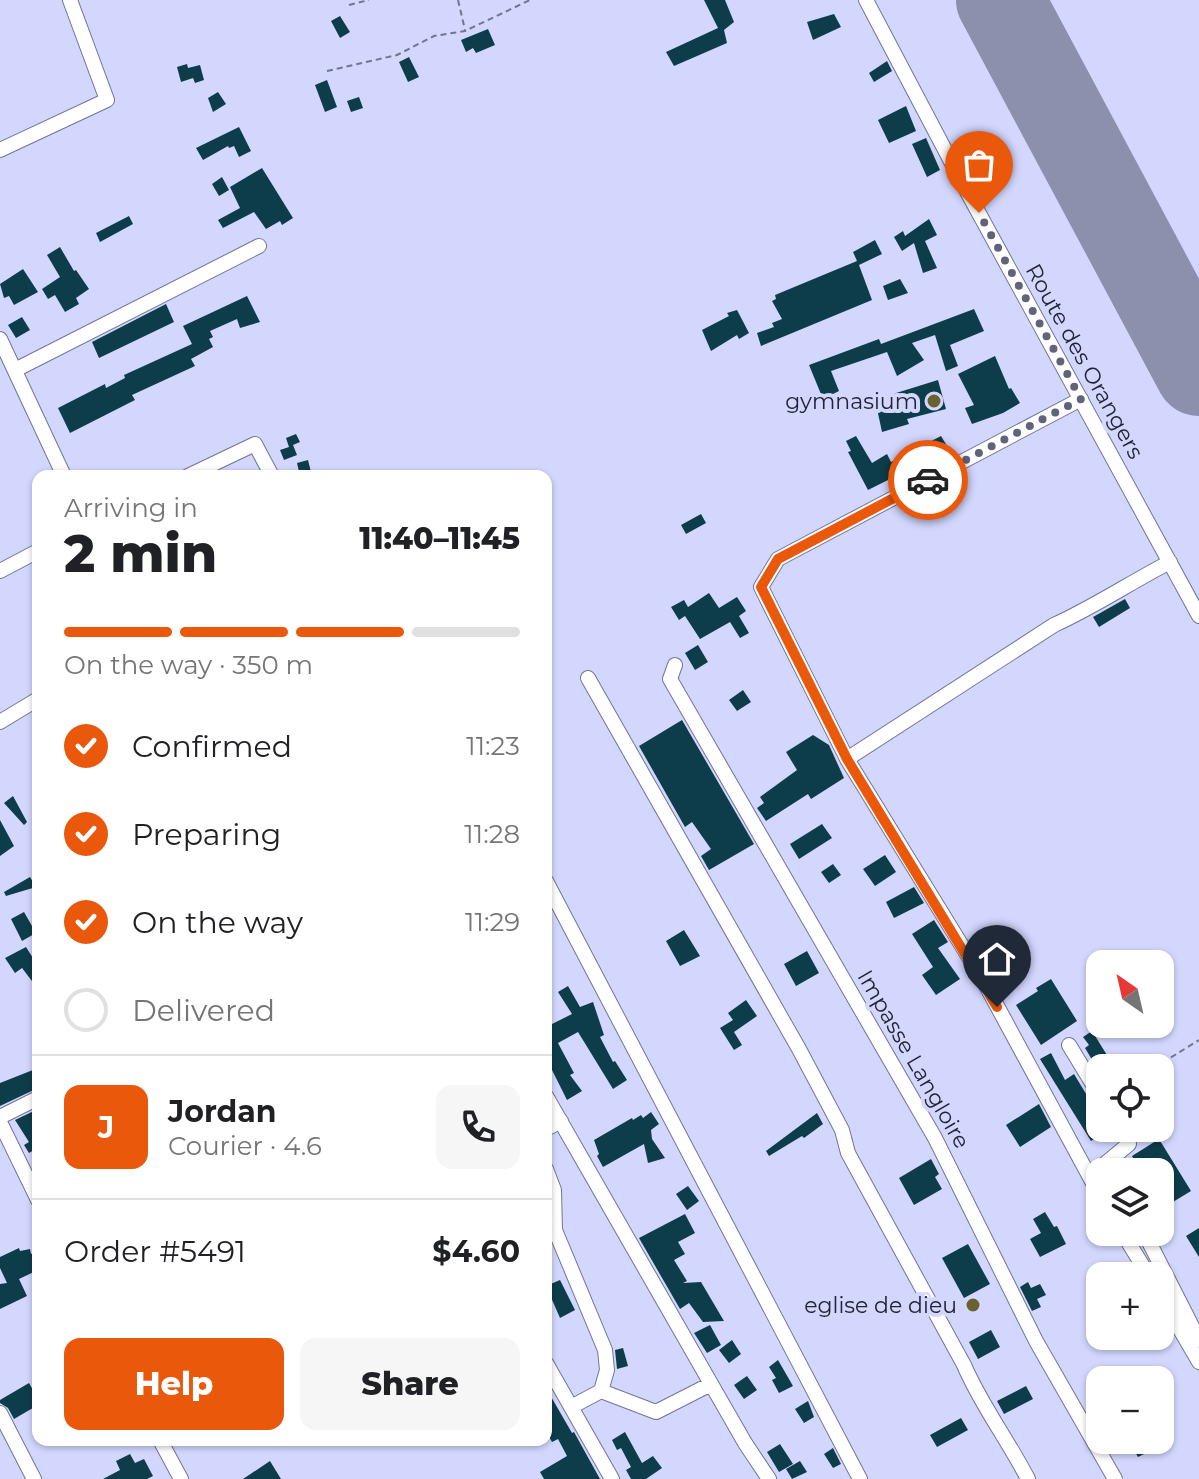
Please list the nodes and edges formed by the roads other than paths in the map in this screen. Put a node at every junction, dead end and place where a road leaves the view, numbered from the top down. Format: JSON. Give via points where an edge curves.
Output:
{"nodes":[{"id":1,"x":70,"y":0,"type":"edge"},
{"id":2,"x":866,"y":0,"type":"edge"},
{"id":3,"x":0,"y":150,"type":"edge"},
{"id":4,"x":259,"y":246,"type":"dead end"},
{"id":5,"x":0,"y":339,"type":"edge"},
{"id":6,"x":15,"y":370,"type":"junction"},
{"id":7,"x":1081,"y":399,"type":"junction"},
{"id":8,"x":61,"y":470,"type":"edge"},
{"id":9,"x":201,"y":470,"type":"edge"},
{"id":10,"x":269,"y":470,"type":"edge"},
{"id":11,"x":32,"y":554,"type":"edge"},
{"id":12,"x":1170,"y":562,"type":"junction"},
{"id":13,"x":0,"y":571,"type":"edge"},
{"id":14,"x":1199,"y":616,"type":"edge"},
{"id":15,"x":675,"y":665,"type":"dead end"},
{"id":16,"x":588,"y":678,"type":"dead end"},
{"id":17,"x":32,"y":703,"type":"edge"},
{"id":18,"x":0,"y":722,"type":"edge"},
{"id":19,"x":847,"y":759,"type":"junction"},
{"id":20,"x":552,"y":892,"type":"edge"},
{"id":21,"x":1069,"y":1045,"type":"dead end"},
{"id":22,"x":1086,"y":1073,"type":"edge"},
{"id":23,"x":32,"y":1101,"type":"edge"},
{"id":24,"x":552,"y":1106,"type":"edge"},
{"id":25,"x":0,"y":1119,"type":"edge"},
{"id":26,"x":561,"y":1121,"type":"junction"},
{"id":27,"x":552,"y":1126,"type":"edge"},
{"id":28,"x":1128,"y":1142,"type":"edge"},
{"id":29,"x":1112,"y":1158,"type":"edge"},
{"id":30,"x":1086,"y":1170,"type":"edge"},
{"id":31,"x":552,"y":1185,"type":"edge"},
{"id":32,"x":32,"y":1187,"type":"edge"},
{"id":33,"x":1151,"y":1246,"type":"edge"},
{"id":34,"x":1174,"y":1319,"type":"edge"},
{"id":35,"x":1199,"y":1340,"type":"edge"},
{"id":36,"x":1199,"y":1362,"type":"edge"},
{"id":37,"x":552,"y":1374,"type":"edge"},
{"id":38,"x":711,"y":1384,"type":"junction"},
{"id":39,"x":601,"y":1391,"type":"junction"},
{"id":40,"x":571,"y":1407,"type":"junction"},
{"id":41,"x":0,"y":1413,"type":"edge"},
{"id":42,"x":163,"y":1446,"type":"edge"},
{"id":43,"x":34,"y":1479,"type":"edge"},
{"id":44,"x":181,"y":1479,"type":"edge"},
{"id":45,"x":612,"y":1479,"type":"edge"},
{"id":46,"x":769,"y":1479,"type":"edge"},
{"id":47,"x":860,"y":1479,"type":"edge"},
{"id":48,"x":1028,"y":1479,"type":"edge"},
{"id":49,"x":1115,"y":1479,"type":"edge"}],
"edges":[{"from":1,"to":3,"type":"street","via":[[107,100]]},
{"from":2,"to":7,"type":"street","name":"Route des Orangers"},
{"from":4,"to":6,"type":"street"},
{"from":5,"to":6,"type":"street"},
{"from":6,"to":8,"type":"street"},
{"from":7,"to":12,"type":"street","name":"Route des Orangers"},
{"from":7,"to":19,"type":"street","via":[[778,559],[761,587]]},
{"from":9,"to":10,"type":"street","via":[[255,444]]},
{"from":11,"to":13,"type":"street"},
{"from":12,"to":14,"type":"street","name":"Route des Orangers"},
{"from":12,"to":19,"type":"street","via":[[1054,625]]},
{"from":15,"to":49,"type":"street","name":"Impasse Langloire","via":[[670,679],[935,1138],[1036,1341]]},
{"from":16,"to":48,"type":"street","via":[[799,1049],[977,1396]]},
{"from":17,"to":18,"type":"street"},
{"from":19,"to":30,"type":"street","via":[[983,980]]},
{"from":20,"to":47,"type":"street"},
{"from":21,"to":22,"type":"street"},
{"from":23,"to":25,"type":"street"},
{"from":24,"to":26,"type":"street"},
{"from":25,"to":32,"type":"street"},
{"from":26,"to":27,"type":"street"},
{"from":26,"to":38,"type":"street"},
{"from":28,"to":29,"type":"street"},
{"from":31,"to":39,"type":"street","via":[[555,1230],[605,1350]]},
{"from":33,"to":35,"type":"street"},
{"from":34,"to":36,"type":"street"},
{"from":37,"to":40,"type":"street"},
{"from":38,"to":39,"type":"street","via":[[656,1412]]},
{"from":38,"to":46,"type":"street"},
{"from":39,"to":40,"type":"street"},
{"from":40,"to":45,"type":"street"},
{"from":41,"to":43,"type":"street"},
{"from":42,"to":44,"type":"street"}]}
